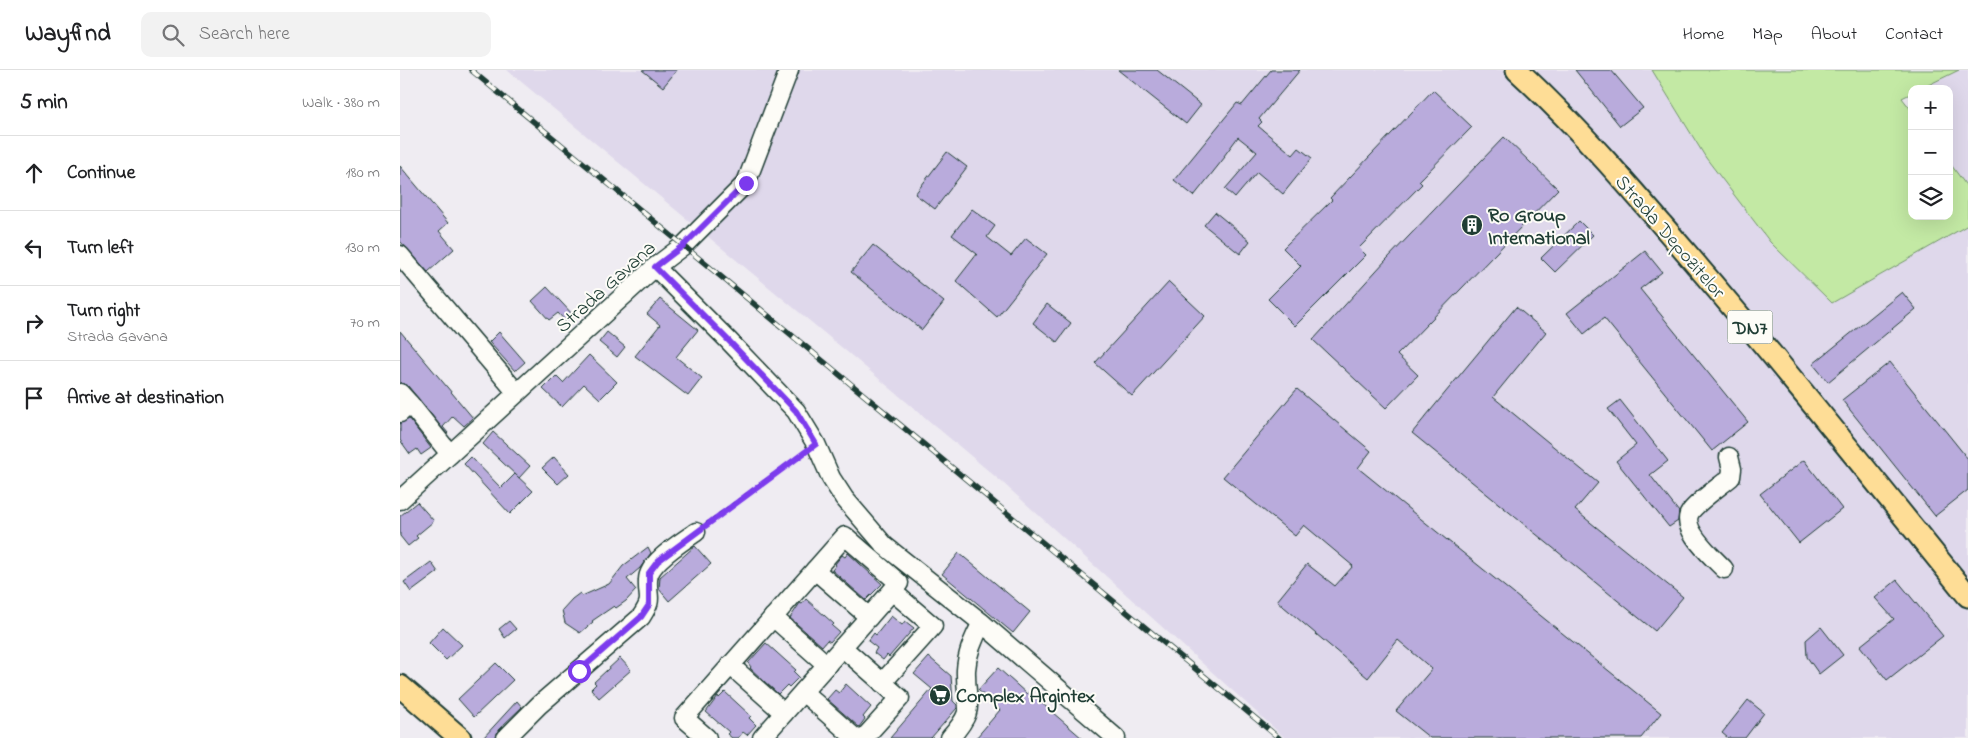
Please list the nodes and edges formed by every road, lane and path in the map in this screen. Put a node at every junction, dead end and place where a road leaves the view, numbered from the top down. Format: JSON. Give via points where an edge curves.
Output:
{"nodes":[{"id":1,"x":789,"y":70,"type":"edge"},
{"id":2,"x":1517,"y":70,"type":"edge"},
{"id":3,"x":400,"y":255,"type":"edge"},
{"id":4,"x":655,"y":267,"type":"junction"},
{"id":5,"x":517,"y":393,"type":"junction"},
{"id":6,"x":403,"y":403,"type":"edge"},
{"id":7,"x":816,"y":444,"type":"junction"},
{"id":8,"x":450,"y":454,"type":"junction"},
{"id":9,"x":1729,"y":457,"type":"dead end"},
{"id":10,"x":400,"y":500,"type":"edge"},
{"id":11,"x":696,"y":532,"type":"joint"},
{"id":12,"x":1724,"y":569,"type":"dead end"},
{"id":13,"x":815,"y":570,"type":"junction"},
{"id":14,"x":892,"y":591,"type":"junction"},
{"id":15,"x":1968,"y":596,"type":"edge"},
{"id":16,"x":773,"y":617,"type":"junction"},
{"id":17,"x":869,"y":617,"type":"junction"},
{"id":18,"x":982,"y":623,"type":"junction"},
{"id":19,"x":842,"y":647,"type":"junction"},
{"id":20,"x":827,"y":664,"type":"junction"},
{"id":21,"x":730,"y":665,"type":"junction"},
{"id":22,"x":882,"y":683,"type":"junction"},
{"id":23,"x":400,"y":686,"type":"edge"},
{"id":24,"x":803,"y":692,"type":"junction"},
{"id":25,"x":784,"y":713,"type":"junction"},
{"id":26,"x":704,"y":737,"type":"edge"},
{"id":27,"x":765,"y":737,"type":"edge"},
{"id":28,"x":460,"y":738,"type":"edge"},
{"id":29,"x":506,"y":738,"type":"edge"},
{"id":30,"x":855,"y":738,"type":"edge"},
{"id":31,"x":864,"y":738,"type":"edge"},
{"id":32,"x":950,"y":738,"type":"edge"},
{"id":33,"x":1116,"y":738,"type":"edge"}],
"edges":[{"from":1,"to":4,"type":"street","name":"Strada Gavana","via":[[746,183],[684,245]]},
{"from":2,"to":15,"type":"main road","name":"Strada Depozitelor","number":"DN7","via":[[1578,130],[1658,220],[1791,376]]},
{"from":3,"to":5,"type":"street"},
{"from":4,"to":5,"type":"street","name":"Strada Gavana"},
{"from":4,"to":7,"type":"street","via":[[796,411]]},
{"from":5,"to":8,"type":"street","name":"Strada Gavana"},
{"from":6,"to":8,"type":"street"},
{"from":7,"to":11,"type":"path"},
{"from":7,"to":18,"type":"street","via":[[835,484],[885,546]]},
{"from":8,"to":10,"type":"street","name":"Strada Gavana"},
{"from":9,"to":12,"type":"street","via":[[1731,477],[1690,512],[1688,523],[1692,534]]},
{"from":11,"to":29,"type":"street","via":[[658,561],[649,573],[649,605],[641,617],[539,705]]},
{"from":13,"to":14,"type":"street","via":[[845,536],[899,583]]},
{"from":13,"to":16,"type":"street"},
{"from":13,"to":17,"type":"street"},
{"from":14,"to":17,"type":"street"},
{"from":14,"to":22,"type":"street","via":[[932,626]]},
{"from":16,"to":20,"type":"street"},
{"from":16,"to":21,"type":"street"},
{"from":17,"to":19,"type":"street"},
{"from":18,"to":32,"type":"street","via":[[972,641],[966,670],[969,706],[964,722]]},
{"from":18,"to":33,"type":"street"},
{"from":19,"to":20,"type":"street"},
{"from":19,"to":22,"type":"street"},
{"from":20,"to":24,"type":"street"},
{"from":21,"to":25,"type":"street"},
{"from":21,"to":26,"type":"street","via":[[684,718]]},
{"from":22,"to":31,"type":"street","via":[[900,698]]},
{"from":23,"to":28,"type":"main road"},
{"from":24,"to":25,"type":"street"},
{"from":24,"to":30,"type":"street"},
{"from":25,"to":27,"type":"street"}]}
